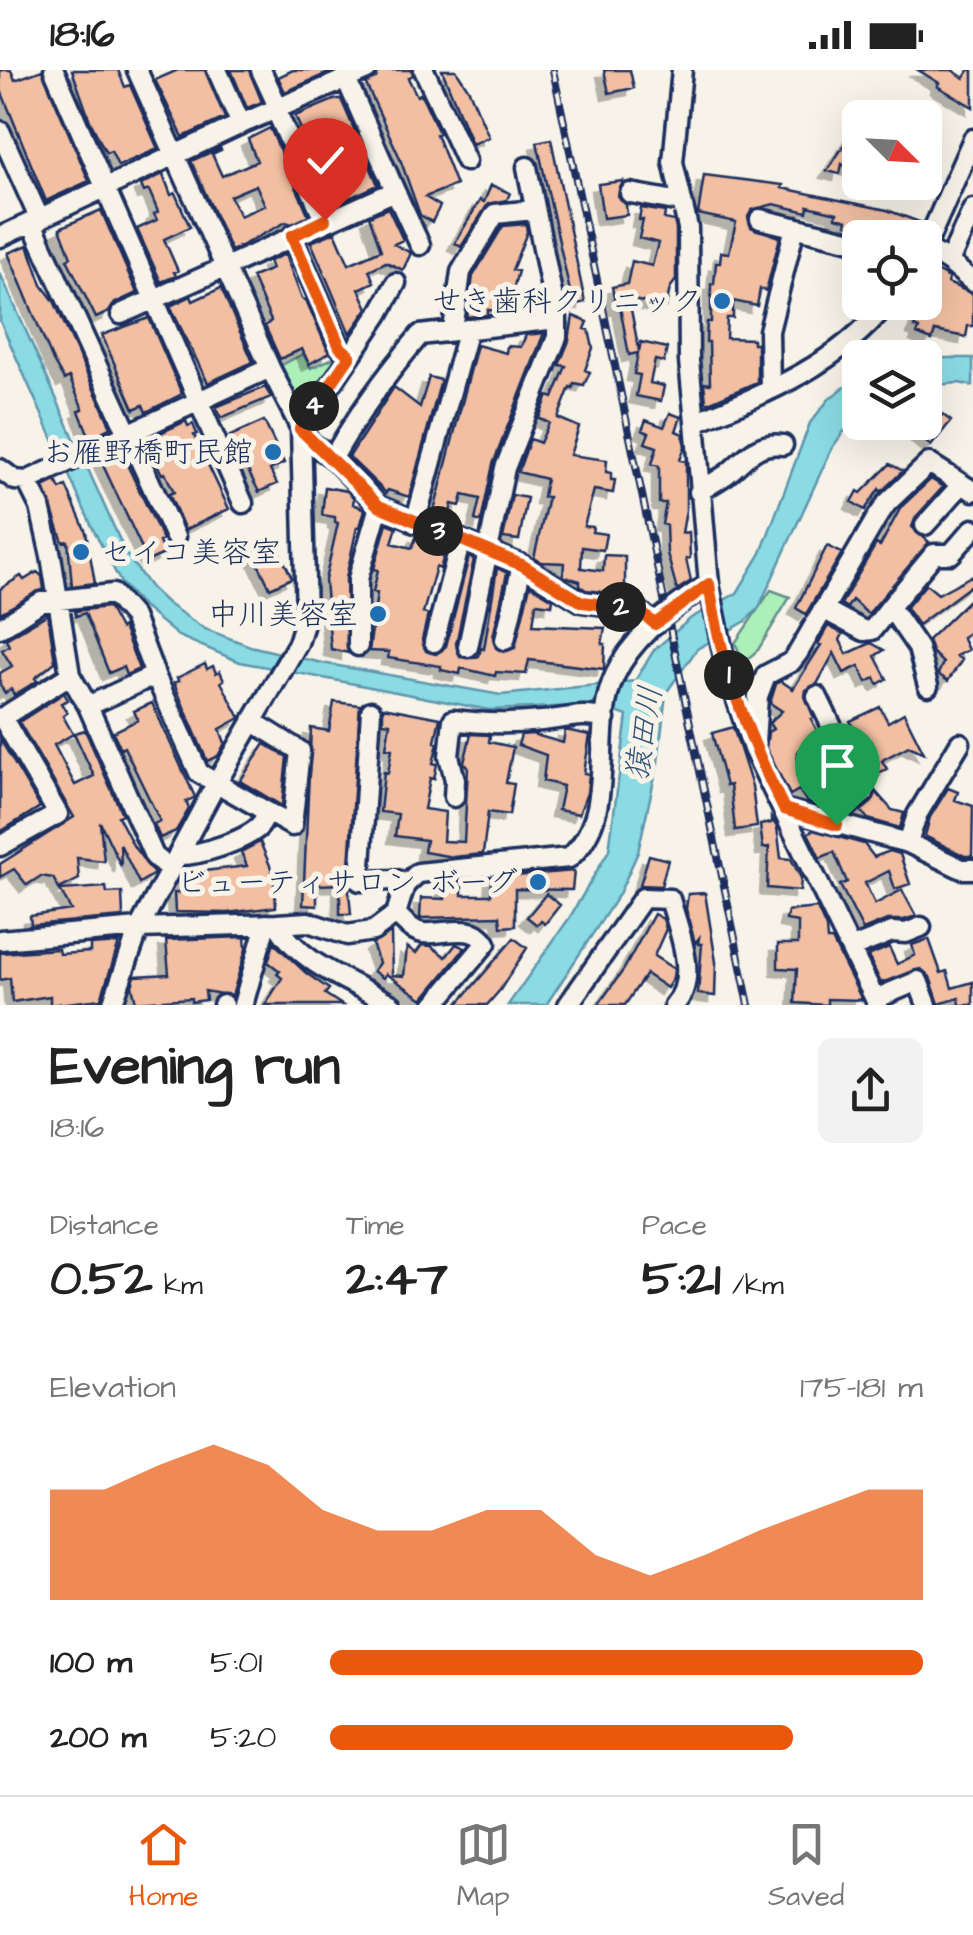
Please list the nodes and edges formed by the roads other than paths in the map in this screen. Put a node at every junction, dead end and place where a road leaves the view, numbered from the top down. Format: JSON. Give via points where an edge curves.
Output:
{"nodes":[{"id":1,"x":54,"y":70,"type":"edge"},
{"id":2,"x":137,"y":70,"type":"edge"},
{"id":3,"x":217,"y":70,"type":"edge"},
{"id":4,"x":261,"y":70,"type":"edge"},
{"id":5,"x":367,"y":70,"type":"edge"},
{"id":6,"x":424,"y":70,"type":"edge"},
{"id":7,"x":682,"y":70,"type":"edge"},
{"id":8,"x":347,"y":81,"type":"junction"},
{"id":9,"x":277,"y":110,"type":"junction"},
{"id":10,"x":241,"y":124,"type":"junction"},
{"id":11,"x":0,"y":131,"type":"edge"},
{"id":12,"x":973,"y":139,"type":"edge"},
{"id":13,"x":175,"y":156,"type":"junction"},
{"id":14,"x":466,"y":161,"type":"dead end"},
{"id":15,"x":527,"y":167,"type":"dead end"},
{"id":16,"x":106,"y":190,"type":"junction"},
{"id":17,"x":395,"y":191,"type":"junction"},
{"id":18,"x":630,"y":193,"type":"dead end"},
{"id":19,"x":681,"y":202,"type":"junction"},
{"id":20,"x":973,"y":209,"type":"edge"},
{"id":21,"x":534,"y":210,"type":"junction"},
{"id":22,"x":760,"y":218,"type":"dead end"},
{"id":23,"x":325,"y":220,"type":"junction"},
{"id":24,"x":937,"y":220,"type":"edge"},
{"id":25,"x":36,"y":222,"type":"junction"},
{"id":26,"x":795,"y":227,"type":"junction"},
{"id":27,"x":292,"y":236,"type":"junction"},
{"id":28,"x":0,"y":237,"type":"edge"},
{"id":29,"x":842,"y":239,"type":"edge"},
{"id":30,"x":420,"y":246,"type":"dead end"},
{"id":31,"x":942,"y":258,"type":"edge"},
{"id":32,"x":949,"y":262,"type":"junction"},
{"id":33,"x":224,"y":267,"type":"junction"},
{"id":34,"x":973,"y":282,"type":"edge"},
{"id":35,"x":396,"y":283,"type":"dead end"},
{"id":36,"x":152,"y":300,"type":"junction"},
{"id":37,"x":121,"y":314,"type":"dead end"},
{"id":38,"x":558,"y":319,"type":"junction"},
{"id":39,"x":875,"y":320,"type":"edge"},
{"id":40,"x":460,"y":329,"type":"junction"},
{"id":41,"x":350,"y":356,"type":"junction"},
{"id":42,"x":270,"y":368,"type":"junction"},
{"id":43,"x":770,"y":390,"type":"junction"},
{"id":44,"x":198,"y":403,"type":"junction"},
{"id":45,"x":695,"y":422,"type":"junction"},
{"id":46,"x":300,"y":429,"type":"junction"},
{"id":47,"x":126,"y":434,"type":"junction"},
{"id":48,"x":783,"y":445,"type":"dead end"},
{"id":49,"x":333,"y":458,"type":"junction"},
{"id":50,"x":0,"y":470,"type":"edge"},
{"id":51,"x":27,"y":481,"type":"junction"},
{"id":52,"x":967,"y":487,"type":"edge"},
{"id":53,"x":699,"y":492,"type":"junction"},
{"id":54,"x":243,"y":503,"type":"dead end"},
{"id":55,"x":379,"y":506,"type":"junction"},
{"id":56,"x":415,"y":523,"type":"junction"},
{"id":57,"x":925,"y":524,"type":"dead end"},
{"id":58,"x":973,"y":529,"type":"edge"},
{"id":59,"x":176,"y":537,"type":"dead end"},
{"id":60,"x":461,"y":540,"type":"junction"},
{"id":61,"x":489,"y":550,"type":"junction"},
{"id":62,"x":522,"y":565,"type":"junction"},
{"id":63,"x":710,"y":591,"type":"junction"},
{"id":64,"x":58,"y":600,"type":"junction"},
{"id":65,"x":890,"y":607,"type":"junction"},
{"id":66,"x":823,"y":609,"type":"junction"},
{"id":67,"x":655,"y":624,"type":"junction"},
{"id":68,"x":0,"y":628,"type":"edge"},
{"id":69,"x":505,"y":640,"type":"dead end"},
{"id":70,"x":434,"y":642,"type":"dead end"},
{"id":71,"x":358,"y":646,"type":"dead end"},
{"id":72,"x":468,"y":646,"type":"dead end"},
{"id":73,"x":766,"y":674,"type":"junction"},
{"id":74,"x":155,"y":675,"type":"junction"},
{"id":75,"x":70,"y":676,"type":"junction"},
{"id":76,"x":731,"y":680,"type":"junction"},
{"id":77,"x":928,"y":686,"type":"dead end"},
{"id":78,"x":817,"y":696,"type":"dead end"},
{"id":79,"x":88,"y":706,"type":"junction"},
{"id":80,"x":371,"y":711,"type":"dead end"},
{"id":81,"x":606,"y":716,"type":"junction"},
{"id":82,"x":1,"y":718,"type":"edge"},
{"id":83,"x":252,"y":722,"type":"junction"},
{"id":84,"x":960,"y":743,"type":"dead end"},
{"id":85,"x":753,"y":749,"type":"junction"},
{"id":86,"x":809,"y":757,"type":"dead end"},
{"id":87,"x":216,"y":784,"type":"junction"},
{"id":88,"x":454,"y":797,"type":"dead end"},
{"id":89,"x":784,"y":809,"type":"junction"},
{"id":90,"x":268,"y":812,"type":"junction"},
{"id":91,"x":839,"y":818,"type":"junction"},
{"id":92,"x":908,"y":843,"type":"junction"},
{"id":93,"x":0,"y":846,"type":"edge"},
{"id":94,"x":174,"y":862,"type":"junction"},
{"id":95,"x":973,"y":870,"type":"edge"},
{"id":96,"x":406,"y":886,"type":"junction"},
{"id":97,"x":396,"y":914,"type":"junction"},
{"id":98,"x":272,"y":924,"type":"junction"},
{"id":99,"x":140,"y":928,"type":"junction"},
{"id":100,"x":922,"y":928,"type":"dead end"},
{"id":101,"x":0,"y":940,"type":"edge"},
{"id":102,"x":852,"y":948,"type":"junction"},
{"id":103,"x":877,"y":1002,"type":"edge"},
{"id":104,"x":112,"y":1005,"type":"edge"},
{"id":105,"x":243,"y":1005,"type":"edge"},
{"id":106,"x":392,"y":1005,"type":"edge"},
{"id":107,"x":434,"y":1005,"type":"edge"},
{"id":108,"x":568,"y":1005,"type":"edge"},
{"id":109,"x":674,"y":1005,"type":"edge"},
{"id":110,"x":927,"y":1005,"type":"edge"}],
"edges":[{"from":1,"to":16,"type":"street"},
{"from":2,"to":13,"type":"street"},
{"from":3,"to":10,"type":"street"},
{"from":4,"to":9,"type":"street"},
{"from":5,"to":8,"type":"street"},
{"from":6,"to":14,"type":"street"},
{"from":7,"to":19,"type":"street","via":[[674,162]]},
{"from":8,"to":9,"type":"street"},
{"from":8,"to":17,"type":"street"},
{"from":9,"to":10,"type":"street"},
{"from":9,"to":23,"type":"street"},
{"from":10,"to":13,"type":"street"},
{"from":11,"to":25,"type":"street"},
{"from":12,"to":24,"type":"street"},
{"from":13,"to":16,"type":"street"},
{"from":13,"to":33,"type":"street"},
{"from":15,"to":21,"type":"street"},
{"from":16,"to":25,"type":"street"},
{"from":16,"to":36,"type":"street"},
{"from":17,"to":23,"type":"street"},
{"from":17,"to":30,"type":"street"},
{"from":18,"to":19,"type":"street"},
{"from":19,"to":45,"type":"street","via":[[688,228]]},
{"from":20,"to":32,"type":"street"},
{"from":21,"to":38,"type":"street"},
{"from":21,"to":40,"type":"street","via":[[494,214],[461,272]]},
{"from":22,"to":26,"type":"street"},
{"from":23,"to":27,"type":"street"},
{"from":25,"to":28,"type":"street"},
{"from":25,"to":47,"type":"street"},
{"from":26,"to":29,"type":"street"},
{"from":26,"to":43,"type":"street","via":[[769,330]]},
{"from":27,"to":33,"type":"street"},
{"from":27,"to":41,"type":"street","via":[[340,347]]},
{"from":31,"to":32,"type":"street"},
{"from":32,"to":34,"type":"street"},
{"from":33,"to":36,"type":"street"},
{"from":33,"to":42,"type":"street"},
{"from":35,"to":41,"type":"street"},
{"from":36,"to":37,"type":"street"},
{"from":36,"to":44,"type":"street"},
{"from":38,"to":40,"type":"street"},
{"from":38,"to":61,"type":"street","via":[[557,338],[505,468]]},
{"from":39,"to":43,"type":"street","via":[[814,370]]},
{"from":40,"to":49,"type":"street","via":[[420,335]]},
{"from":40,"to":56,"type":"street"},
{"from":41,"to":46,"type":"street"},
{"from":42,"to":44,"type":"street"},
{"from":42,"to":46,"type":"street"},
{"from":43,"to":45,"type":"street"},
{"from":44,"to":47,"type":"street"},
{"from":44,"to":54,"type":"street"},
{"from":45,"to":53,"type":"street"},
{"from":46,"to":49,"type":"street"},
{"from":46,"to":83,"type":"street","via":[[306,616],[298,643]]},
{"from":47,"to":51,"type":"street"},
{"from":47,"to":59,"type":"street"},
{"from":48,"to":53,"type":"street","via":[[750,452]]},
{"from":49,"to":55,"type":"street"},
{"from":50,"to":51,"type":"street"},
{"from":51,"to":64,"type":"street","via":[[40,507]]},
{"from":52,"to":57,"type":"street"},
{"from":52,"to":66,"type":"street","via":[[929,462],[882,511]]},
{"from":53,"to":63,"type":"street"},
{"from":55,"to":56,"type":"street"},
{"from":55,"to":71,"type":"street","via":[[358,579]]},
{"from":56,"to":60,"type":"street"},
{"from":58,"to":65,"type":"street","via":[[951,554],[934,554]]},
{"from":60,"to":61,"type":"street"},
{"from":60,"to":70,"type":"street"},
{"from":61,"to":62,"type":"street"},
{"from":61,"to":72,"type":"street"},
{"from":62,"to":67,"type":"street","via":[[582,602],[637,609]]},
{"from":62,"to":69,"type":"street"},
{"from":63,"to":67,"type":"street"},
{"from":63,"to":76,"type":"street"},
{"from":64,"to":68,"type":"street","via":[[41,602]]},
{"from":64,"to":74,"type":"street","via":[[114,594],[133,617]]},
{"from":64,"to":75,"type":"street"},
{"from":65,"to":66,"type":"street","via":[[864,632]]},
{"from":65,"to":77,"type":"street","via":[[918,648]]},
{"from":66,"to":73,"type":"street","via":[[791,662]]},
{"from":67,"to":81,"type":"street","via":[[613,677]]},
{"from":73,"to":76,"type":"street"},
{"from":73,"to":85,"type":"street"},
{"from":74,"to":79,"type":"street"},
{"from":74,"to":87,"type":"street","via":[[200,773]]},
{"from":75,"to":79,"type":"street"},
{"from":75,"to":82,"type":"street"},
{"from":76,"to":85,"type":"street"},
{"from":78,"to":91,"type":"street","via":[[864,793]]},
{"from":79,"to":94,"type":"street","via":[[154,856]]},
{"from":80,"to":96,"type":"street","via":[[360,880]]},
{"from":81,"to":88,"type":"street","via":[[454,720],[448,756]]},
{"from":81,"to":96,"type":"street","via":[[593,819],[584,845],[569,858],[418,873]]},
{"from":82,"to":93,"type":"street","via":[[58,814]]},
{"from":83,"to":87,"type":"street"},
{"from":83,"to":90,"type":"street","via":[[300,752],[292,826]]},
{"from":84,"to":92,"type":"street"},
{"from":85,"to":89,"type":"street"},
{"from":86,"to":91,"type":"street"},
{"from":87,"to":90,"type":"street"},
{"from":87,"to":94,"type":"street"},
{"from":89,"to":91,"type":"street"},
{"from":89,"to":102,"type":"street"},
{"from":90,"to":94,"type":"street","via":[[244,836]]},
{"from":91,"to":92,"type":"street"},
{"from":92,"to":95,"type":"street"},
{"from":94,"to":99,"type":"street"},
{"from":96,"to":97,"type":"street"},
{"from":97,"to":98,"type":"street","via":[[373,930],[347,935],[308,922]]},
{"from":97,"to":107,"type":"street","via":[[420,933],[470,931],[486,943]]},
{"from":98,"to":99,"type":"street"},
{"from":98,"to":105,"type":"street"},
{"from":98,"to":106,"type":"street","via":[[307,958]]},
{"from":99,"to":101,"type":"street"},
{"from":99,"to":104,"type":"street"},
{"from":100,"to":102,"type":"street"},
{"from":102,"to":103,"type":"street"},
{"from":103,"to":110,"type":"street","via":[[918,981]]},
{"from":108,"to":109,"type":"street","via":[[642,898],[670,899],[686,961],[682,997]]}]}
